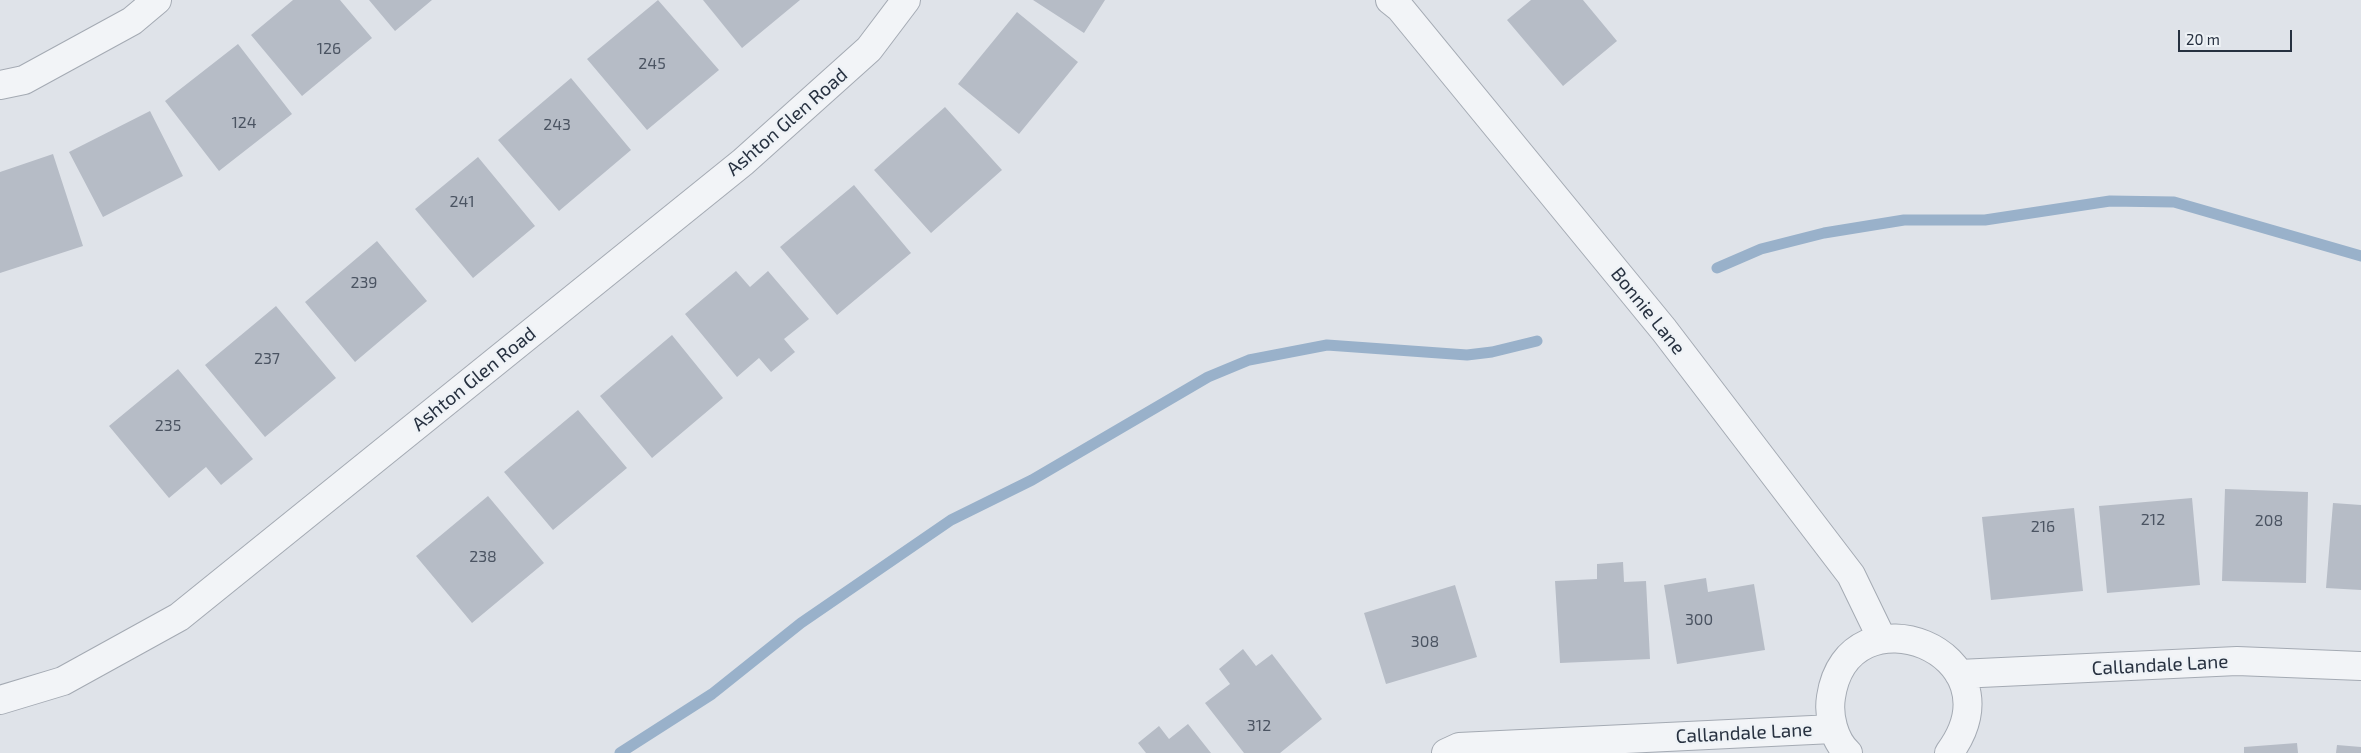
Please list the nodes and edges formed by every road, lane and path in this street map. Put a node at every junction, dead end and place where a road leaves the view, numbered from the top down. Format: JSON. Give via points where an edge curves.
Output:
{"nodes":[{"id":1,"x":157,"y":0,"type":"edge"},
{"id":2,"x":906,"y":0,"type":"edge"},
{"id":3,"x":1390,"y":0,"type":"edge"},
{"id":4,"x":0,"y":85,"type":"edge"},
{"id":5,"x":1882,"y":639,"type":"junction"},
{"id":6,"x":2361,"y":666,"type":"edge"},
{"id":7,"x":1959,"y":674,"type":"junction"},
{"id":8,"x":0,"y":700,"type":"edge"},
{"id":9,"x":1833,"y":729,"type":"junction"},
{"id":10,"x":1446,"y":753,"type":"edge"},
{"id":11,"x":1848,"y":753,"type":"edge"},
{"id":12,"x":1949,"y":753,"type":"edge"}],
"edges":[{"from":1,"to":4,"type":"street","via":[[132,20],[33,76]]},
{"from":2,"to":8,"type":"street","name":"Ashton Glen Road","via":[[869,50],[743,162],[179,617],[63,681]]},
{"from":3,"to":5,"type":"street","name":"Bonnie Lane","via":[[1407,16],[1664,330],[1851,575]]},
{"from":5,"to":7,"type":"street","via":[[1905,638],[1927,644],[1946,656]]},
{"from":5,"to":9,"type":"street","via":[[1861,648],[1844,663],[1833,684],[1829,706]]},
{"from":6,"to":7,"type":"street","name":"Callandale Lane","via":[[2238,661]]},
{"from":7,"to":12,"type":"street","via":[[1966,695],[1967,718]]},
{"from":9,"to":10,"type":"street","name":"Callandale Lane","via":[[1459,747]]},
{"from":9,"to":11,"type":"street"}]}
